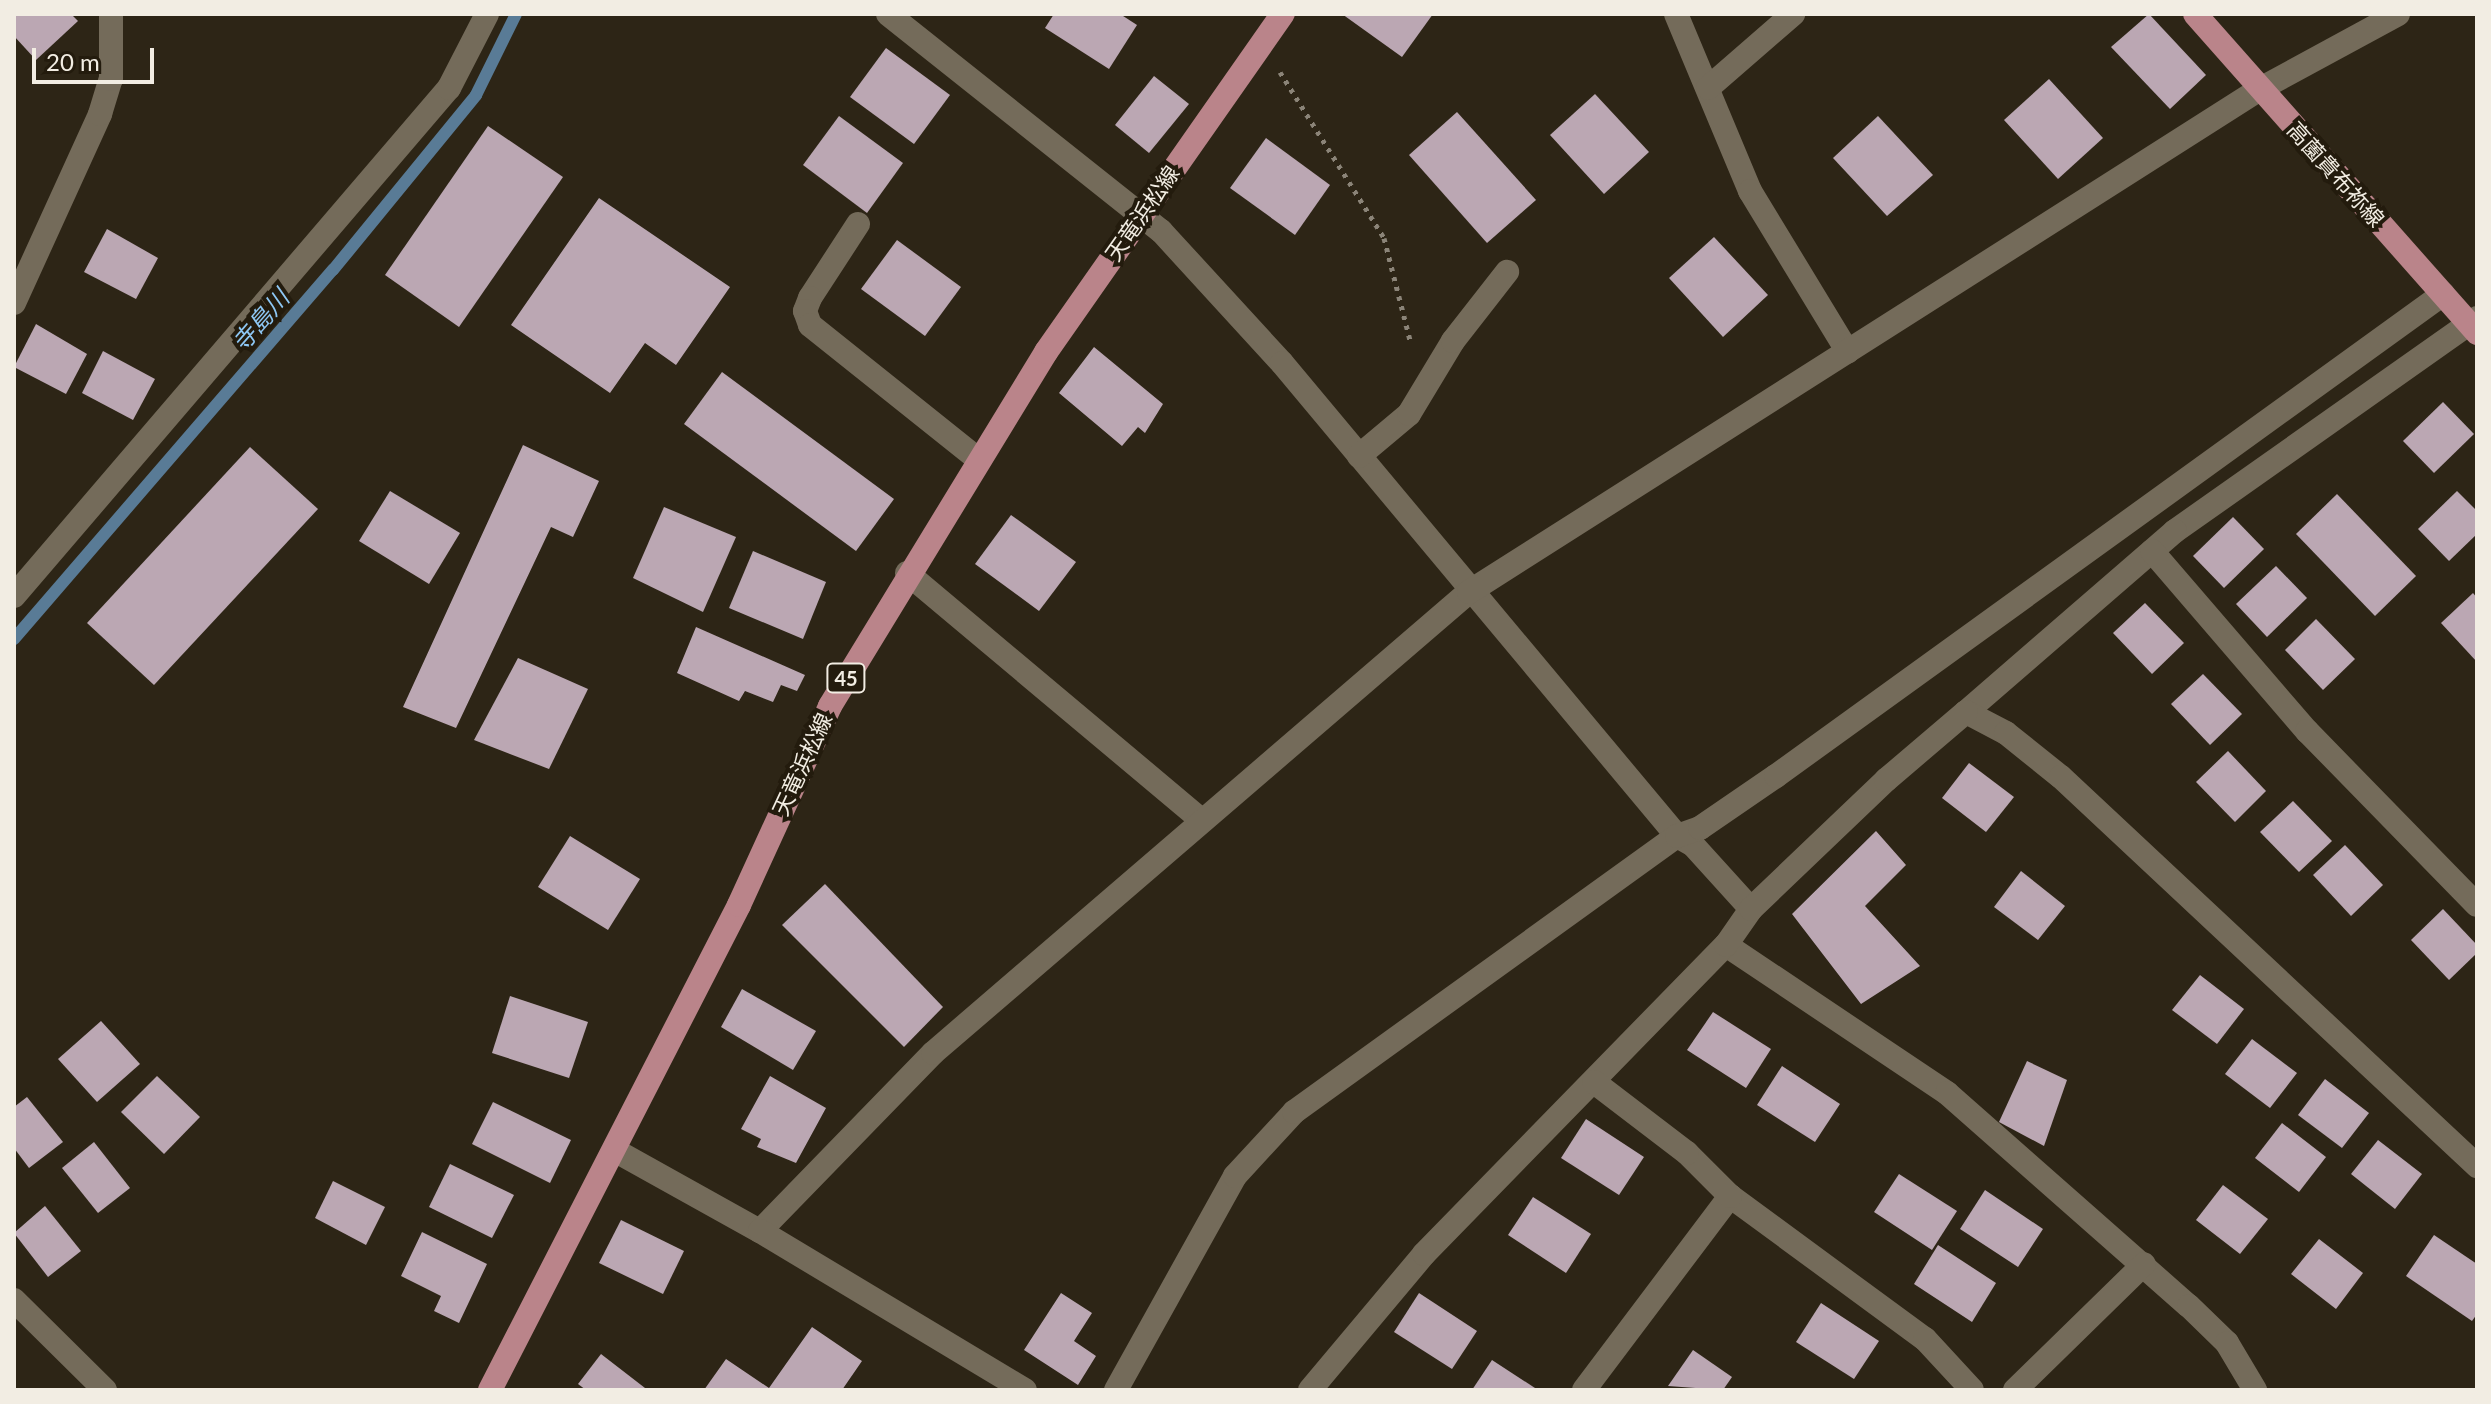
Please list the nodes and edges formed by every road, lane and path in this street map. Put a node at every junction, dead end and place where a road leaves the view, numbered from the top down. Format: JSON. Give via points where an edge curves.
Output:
{"nodes":[{"id":1,"x":111,"y":14,"type":"edge"},
{"id":2,"x":487,"y":14,"type":"edge"},
{"id":3,"x":888,"y":14,"type":"edge"},
{"id":4,"x":1283,"y":14,"type":"edge"},
{"id":5,"x":1676,"y":14,"type":"edge"},
{"id":6,"x":1793,"y":14,"type":"edge"},
{"id":7,"x":2195,"y":14,"type":"edge"},
{"id":8,"x":2398,"y":14,"type":"edge"},
{"id":9,"x":1261,"y":45,"type":"junction"},
{"id":10,"x":1708,"y":88,"type":"junction"},
{"id":11,"x":2260,"y":89,"type":"junction"},
{"id":12,"x":1142,"y":213,"type":"junction"},
{"id":13,"x":858,"y":224,"type":"dead end"},
{"id":14,"x":1507,"y":272,"type":"dead end"},
{"id":15,"x":2443,"y":294,"type":"junction"},
{"id":16,"x":14,"y":303,"type":"edge"},
{"id":17,"x":2474,"y":325,"type":"edge"},
{"id":18,"x":1848,"y":352,"type":"junction"},
{"id":19,"x":1422,"y":390,"type":"junction"},
{"id":20,"x":1359,"y":456,"type":"junction"},
{"id":21,"x":979,"y":460,"type":"junction"},
{"id":22,"x":2152,"y":551,"type":"junction"},
{"id":23,"x":907,"y":573,"type":"junction"},
{"id":24,"x":1469,"y":592,"type":"junction"},
{"id":25,"x":14,"y":596,"type":"edge"},
{"id":26,"x":1966,"y":712,"type":"junction"},
{"id":27,"x":1201,"y":820,"type":"junction"},
{"id":28,"x":1677,"y":836,"type":"junction"},
{"id":29,"x":2477,"y":905,"type":"edge"},
{"id":30,"x":1751,"y":909,"type":"junction"},
{"id":31,"x":1726,"y":945,"type":"junction"},
{"id":32,"x":1594,"y":1082,"type":"junction"},
{"id":33,"x":616,"y":1151,"type":"junction"},
{"id":34,"x":2477,"y":1166,"type":"edge"},
{"id":35,"x":1730,"y":1196,"type":"junction"},
{"id":36,"x":760,"y":1231,"type":"junction"},
{"id":37,"x":2144,"y":1264,"type":"junction"},
{"id":38,"x":14,"y":1300,"type":"edge"},
{"id":39,"x":105,"y":1390,"type":"edge"},
{"id":40,"x":490,"y":1390,"type":"edge"},
{"id":41,"x":1025,"y":1390,"type":"edge"},
{"id":42,"x":1116,"y":1390,"type":"edge"},
{"id":43,"x":1310,"y":1390,"type":"edge"},
{"id":44,"x":1584,"y":1390,"type":"edge"},
{"id":45,"x":1972,"y":1390,"type":"edge"},
{"id":46,"x":2015,"y":1390,"type":"edge"},
{"id":47,"x":2255,"y":1390,"type":"edge"}],
"edges":[{"from":1,"to":16,"type":"street","via":[[111,79],[100,114]]},
{"from":2,"to":25,"type":"street","via":[[449,88]]},
{"from":3,"to":12,"type":"street"},
{"from":4,"to":9,"type":"main road","name":"天竜浜松線","number":"45"},
{"from":5,"to":10,"type":"street"},
{"from":6,"to":10,"type":"street"},
{"from":7,"to":11,"type":"main road","name":"高薗貴布祢線"},
{"from":8,"to":11,"type":"street"},
{"from":9,"to":12,"type":"main road","name":"天竜浜松線","number":"45"},
{"from":9,"to":19,"type":"path","via":[[1384,238]]},
{"from":10,"to":18,"type":"street","via":[[1756,203]]},
{"from":11,"to":15,"type":"main road","name":"高薗貴布祢線"},
{"from":11,"to":18,"type":"street"},
{"from":12,"to":20,"type":"street"},
{"from":12,"to":21,"type":"main road","name":"天竜浜松線","number":"45"},
{"from":13,"to":21,"type":"street","via":[[810,298],[805,311],[810,325]]},
{"from":14,"to":19,"type":"street"},
{"from":15,"to":17,"type":"main road","name":"高薗貴布祢線"},
{"from":15,"to":28,"type":"street","via":[[1776,776],[1700,828]]},
{"from":17,"to":22,"type":"street"},
{"from":18,"to":24,"type":"street"},
{"from":19,"to":20,"type":"street","via":[[1409,414]]},
{"from":20,"to":24,"type":"street"},
{"from":21,"to":23,"type":"main road","name":"天竜浜松線","number":"45"},
{"from":22,"to":26,"type":"street"},
{"from":22,"to":29,"type":"street","via":[[2307,731]]},
{"from":23,"to":27,"type":"street"},
{"from":23,"to":33,"type":"main road","name":"天竜浜松線","number":"45","via":[[830,706],[739,905]]},
{"from":24,"to":27,"type":"street"},
{"from":24,"to":28,"type":"street"},
{"from":26,"to":30,"type":"street"},
{"from":26,"to":34,"type":"street","via":[[2006,733],[2061,777]]},
{"from":27,"to":36,"type":"street","via":[[933,1053]]},
{"from":28,"to":30,"type":"street","via":[[1693,845]]},
{"from":28,"to":42,"type":"street","via":[[1278,1125],[1231,1183]]},
{"from":30,"to":31,"type":"street"},
{"from":31,"to":32,"type":"street"},
{"from":31,"to":37,"type":"street","via":[[1947,1093]]},
{"from":32,"to":35,"type":"street","via":[[1687,1153]]},
{"from":32,"to":43,"type":"street","via":[[1424,1254]]},
{"from":33,"to":36,"type":"street"},
{"from":33,"to":40,"type":"main road","name":"天竜浜松線","number":"45"},
{"from":35,"to":44,"type":"street"},
{"from":35,"to":45,"type":"street","via":[[1925,1339]]},
{"from":36,"to":41,"type":"street"},
{"from":37,"to":46,"type":"street"},
{"from":37,"to":47,"type":"street","via":[[2227,1343]]},
{"from":38,"to":39,"type":"street"}]}
